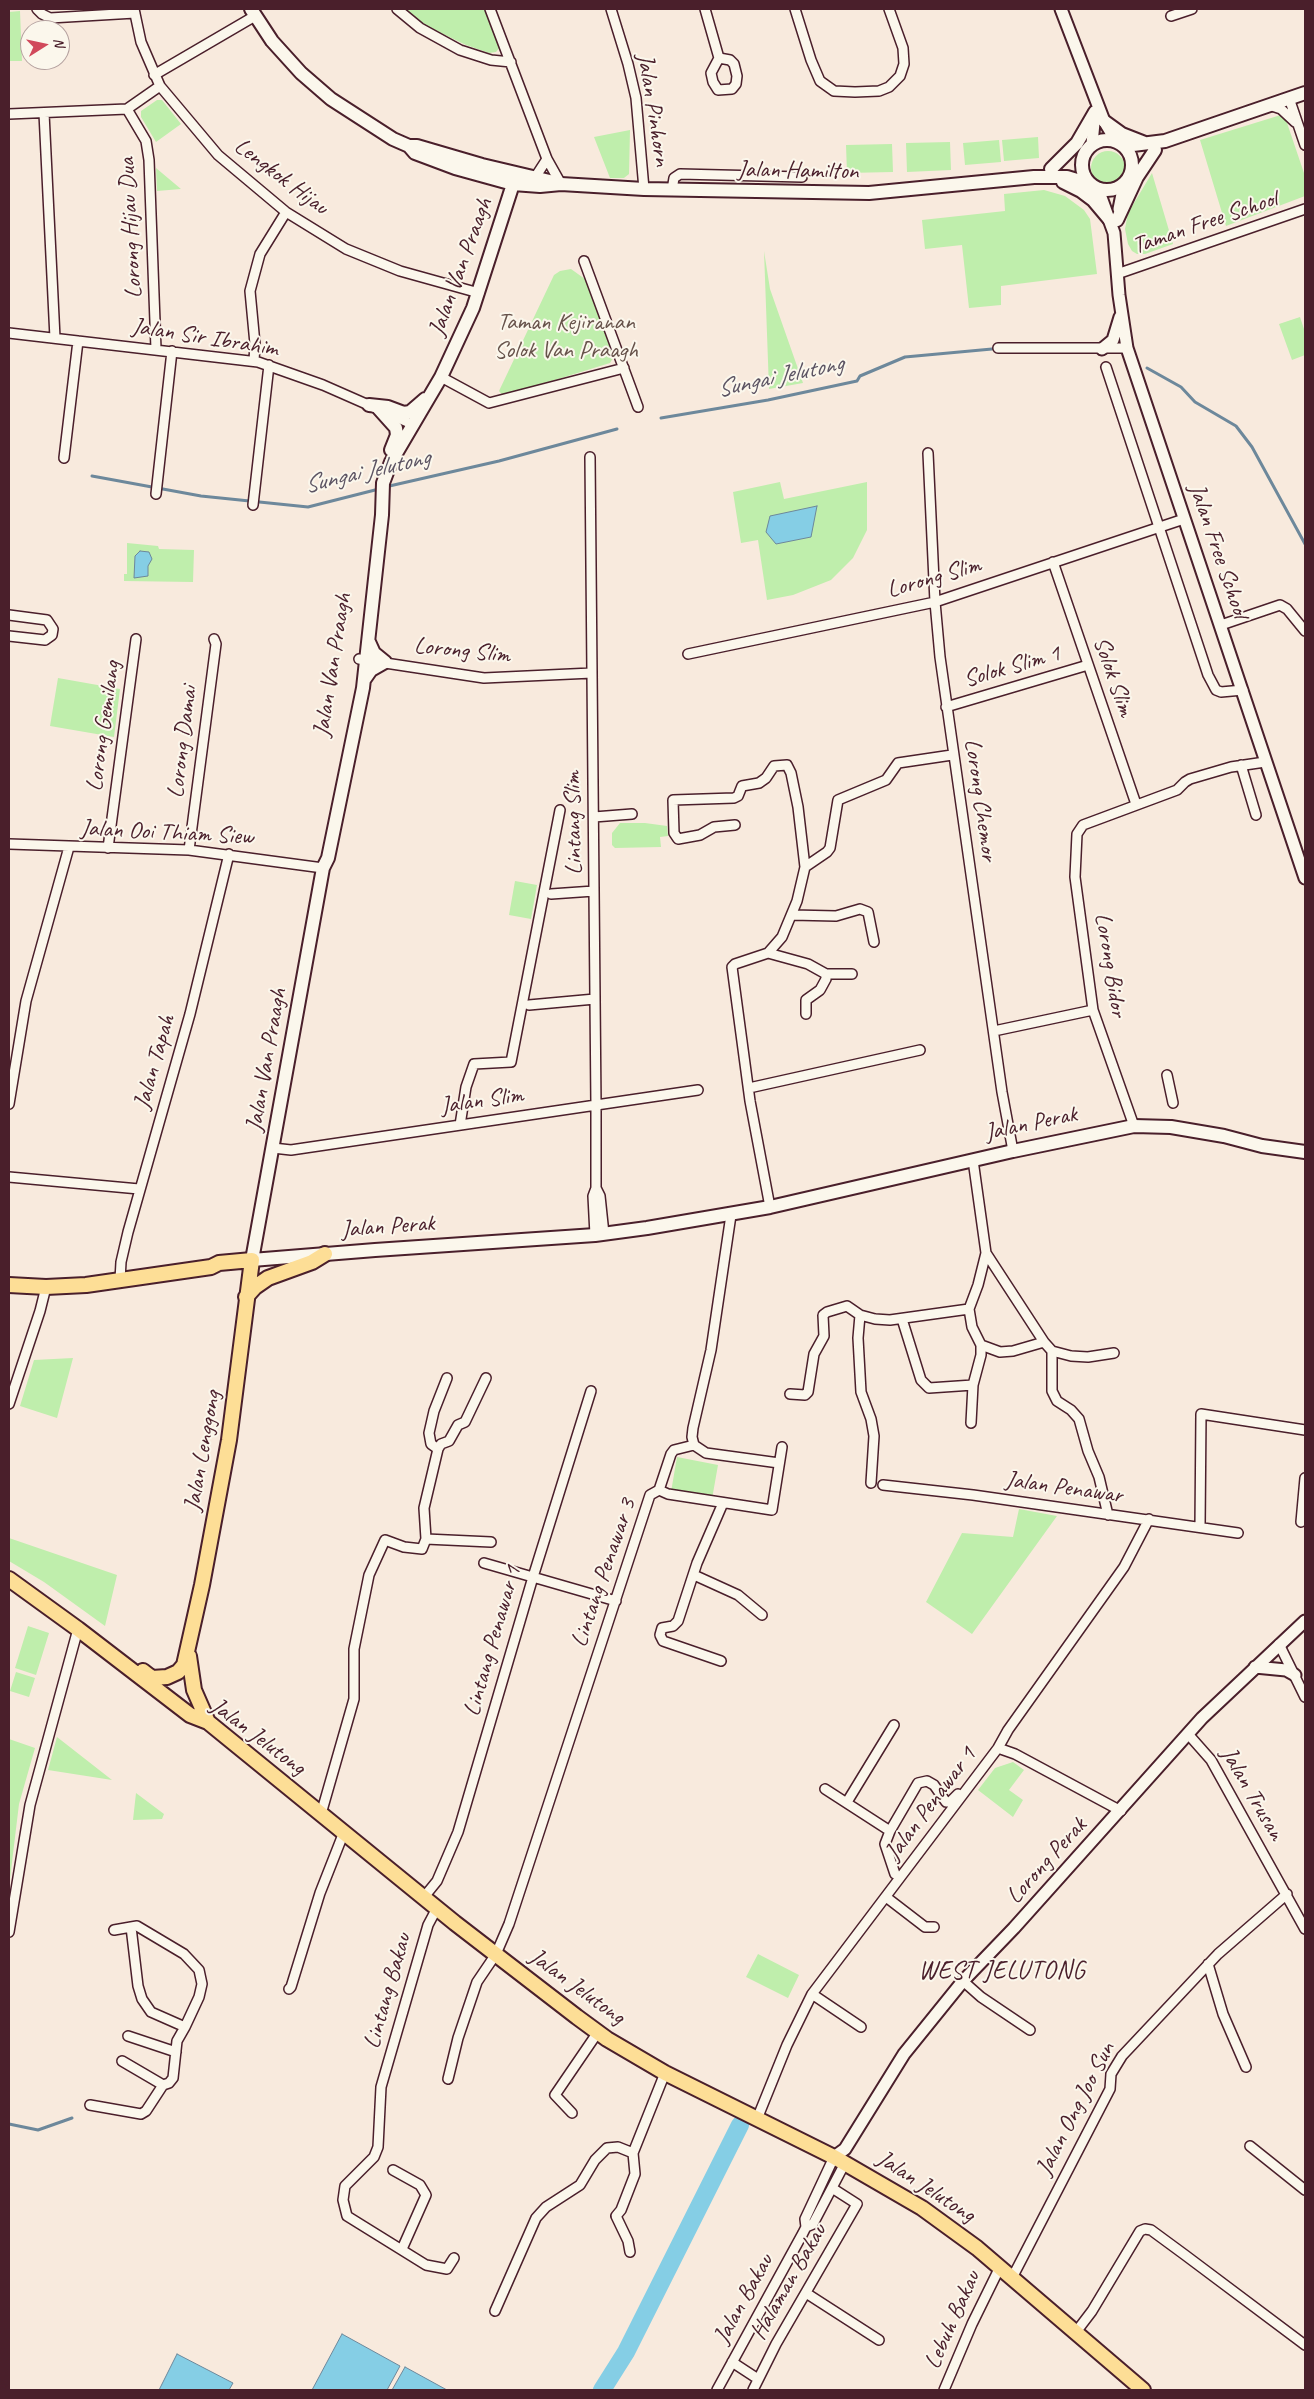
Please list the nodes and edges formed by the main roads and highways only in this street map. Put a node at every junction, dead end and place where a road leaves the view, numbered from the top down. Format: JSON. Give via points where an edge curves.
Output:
{"nodes":[{"id":1,"x":253,"y":12,"type":"edge"},
{"id":2,"x":1305,"y":93,"type":"edge"},
{"id":3,"x":1120,"y":144,"type":"junction"},
{"id":4,"x":409,"y":146,"type":"junction"},
{"id":5,"x":1150,"y":147,"type":"junction"},
{"id":6,"x":1088,"y":149,"type":"junction"},
{"id":7,"x":1132,"y":168,"type":"junction"},
{"id":8,"x":1049,"y":173,"type":"junction"},
{"id":9,"x":540,"y":177,"type":"junction"},
{"id":10,"x":513,"y":184,"type":"junction"},
{"id":11,"x":561,"y":184,"type":"junction"},
{"id":12,"x":1094,"y":186,"type":"junction"},
{"id":13,"x":432,"y":393,"type":"junction"},
{"id":14,"x":383,"y":486,"type":"junction"},
{"id":15,"x":369,"y":642,"type":"junction"},
{"id":16,"x":363,"y":659,"type":"junction"},
{"id":17,"x":364,"y":681,"type":"junction"},
{"id":18,"x":323,"y":868,"type":"junction"},
{"id":19,"x":1302,"y":1150,"type":"edge"},
{"id":20,"x":325,"y":1254,"type":"junction"},
{"id":21,"x":251,"y":1265,"type":"junction"},
{"id":22,"x":9,"y":1285,"type":"edge"},
{"id":23,"x":246,"y":1298,"type":"junction"},
{"id":24,"x":12,"y":1582,"type":"edge"},
{"id":25,"x":189,"y":1648,"type":"junction"},
{"id":26,"x":208,"y":1722,"type":"junction"},
{"id":27,"x":1143,"y":2390,"type":"edge"}],
"edges":[{"from":1,"to":4,"type":"main road","name":"Jalan Hamilton","via":[[272,42],[331,99],[369,125]]},
{"from":2,"to":5,"type":"main road"},
{"from":3,"to":5,"type":"main road"},
{"from":3,"to":6,"type":"main road","via":[[1100,140]]},
{"from":3,"to":7,"type":"main road","via":[[1132,160]]},
{"from":4,"to":9,"type":"main road","name":"Jalan Hamilton"},
{"from":4,"to":10,"type":"main road","name":"Jalan Hamilton","via":[[415,154]]},
{"from":5,"to":7,"type":"main road"},
{"from":5,"to":8,"type":"main road","via":[[1122,134],[1100,117]]},
{"from":5,"to":8,"type":"main road","via":[[1113,219],[1082,191]]},
{"from":6,"to":8,"type":"main road","name":"Jalan Hamilton"},
{"from":6,"to":12,"type":"main road","via":[[1082,170]]},
{"from":7,"to":12,"type":"main road","via":[[1124,184],[1112,190]]},
{"from":8,"to":11,"type":"main road","name":"Jalan Hamilton","via":[[886,192],[644,190]]},
{"from":8,"to":12,"type":"main road","name":"Jalan Hamilton"},
{"from":9,"to":10,"type":"main road"},
{"from":9,"to":11,"type":"main road","name":"Jalan Hamilton"},
{"from":10,"to":11,"type":"main road","name":"Jalan Hamilton"},
{"from":10,"to":13,"type":"main road","name":"Jalan Van Praagh","via":[[479,293]]},
{"from":13,"to":14,"type":"main road","name":"Jalan Van Praagh"},
{"from":13,"to":14,"type":"main road","via":[[410,412],[374,407],[392,423],[397,435],[386,460]]},
{"from":14,"to":15,"type":"main road","name":"Jalan Van Praagh"},
{"from":14,"to":16,"type":"main road","name":"Jalan Van Praagh","via":[[375,514]]},
{"from":15,"to":16,"type":"main road","name":"Jalan Van Praagh"},
{"from":15,"to":17,"type":"main road","via":[[374,653],[385,662],[371,670]]},
{"from":16,"to":17,"type":"main road","name":"Jalan Van Praagh"},
{"from":16,"to":18,"type":"main road","name":"Jalan Van Praagh","via":[[320,858]]},
{"from":17,"to":18,"type":"main road","name":"Jalan Van Praagh","via":[[328,858]]},
{"from":18,"to":21,"type":"main road","name":"Jalan Van Praagh"},
{"from":19,"to":20,"type":"main road","name":"Jalan Perak","via":[[1171,1127],[1134,1126],[730,1215],[599,1235]]},
{"from":20,"to":21,"type":"main road","name":"Jalan Perak"},
{"from":20,"to":23,"type":"main road","via":[[268,1278]]},
{"from":21,"to":22,"type":"main road","name":"Jalan Perak","via":[[219,1263],[86,1285]]},
{"from":21,"to":23,"type":"main road","name":"Jalan Lenggong"},
{"from":23,"to":25,"type":"main road","name":"Jalan Lenggong","via":[[229,1440]]},
{"from":24,"to":25,"type":"main road","name":"Jalan Lenggong","via":[[24,1584],[152,1678],[167,1678],[178,1672],[184,1665]]},
{"from":24,"to":26,"type":"main road","name":"Jalan Jelutong","via":[[190,1714]]},
{"from":25,"to":26,"type":"main road","name":"Jalan Lenggong","via":[[192,1684]]},
{"from":26,"to":27,"type":"main road","name":"Jalan Jelutong","via":[[424,1898],[598,2032],[665,2073],[841,2156],[922,2208],[1000,2267]]}]}
